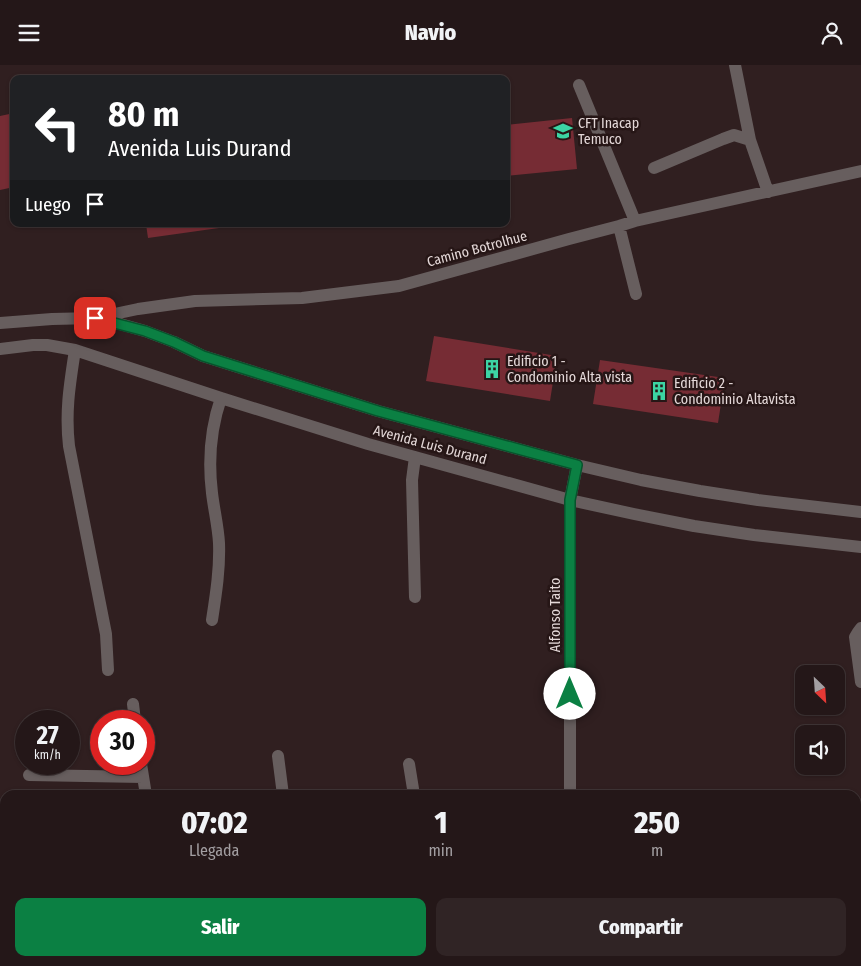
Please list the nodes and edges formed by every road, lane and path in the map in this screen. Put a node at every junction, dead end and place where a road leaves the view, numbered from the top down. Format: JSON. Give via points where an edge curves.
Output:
{"nodes":[{"id":1,"x":735,"y":65,"type":"edge"},
{"id":2,"x":579,"y":85,"type":"dead end"},
{"id":3,"x":750,"y":141,"type":"junction"},
{"id":4,"x":654,"y":168,"type":"dead end"},
{"id":5,"x":861,"y":171,"type":"edge"},
{"id":6,"x":768,"y":192,"type":"junction"},
{"id":7,"x":635,"y":221,"type":"junction"},
{"id":8,"x":619,"y":226,"type":"junction"},
{"id":9,"x":636,"y":294,"type":"dead end"},
{"id":10,"x":95,"y":318,"type":"junction"},
{"id":11,"x":0,"y":323,"type":"edge"},
{"id":12,"x":0,"y":349,"type":"edge"},
{"id":13,"x":75,"y":349,"type":"junction"},
{"id":14,"x":221,"y":398,"type":"junction"},
{"id":15,"x":415,"y":457,"type":"junction"},
{"id":16,"x":577,"y":465,"type":"junction"},
{"id":17,"x":570,"y":500,"type":"junction"},
{"id":18,"x":861,"y":512,"type":"edge"},
{"id":19,"x":861,"y":547,"type":"edge"},
{"id":20,"x":415,"y":597,"type":"dead end"},
{"id":21,"x":212,"y":620,"type":"dead end"},
{"id":22,"x":861,"y":628,"type":"edge"},
{"id":23,"x":108,"y":670,"type":"dead end"},
{"id":24,"x":861,"y":682,"type":"edge"},
{"id":25,"x":132,"y":704,"type":"dead end"},
{"id":26,"x":133,"y":710,"type":"edge"},
{"id":27,"x":278,"y":756,"type":"dead end"},
{"id":28,"x":409,"y":764,"type":"dead end"},
{"id":29,"x":29,"y":775,"type":"dead end"},
{"id":30,"x":143,"y":777,"type":"joint"},
{"id":31,"x":145,"y":790,"type":"edge"},
{"id":32,"x":282,"y":790,"type":"edge"},
{"id":33,"x":413,"y":790,"type":"edge"},
{"id":34,"x":570,"y":790,"type":"edge"}],
"edges":[{"from":1,"to":3,"type":"street"},
{"from":2,"to":7,"type":"street"},
{"from":3,"to":4,"type":"street","via":[[734,135]]},
{"from":3,"to":6,"type":"street"},
{"from":5,"to":6,"type":"street","name":"Camino Botrolhue"},
{"from":6,"to":7,"type":"street","name":"Camino Botrolhue"},
{"from":7,"to":8,"type":"street","name":"Camino Botrolhue"},
{"from":8,"to":9,"type":"street"},
{"from":8,"to":10,"type":"street","name":"Camino Botrolhue","via":[[399,285],[302,298],[195,301]]},
{"from":10,"to":11,"type":"street","name":"Avenida Luis Durand"},
{"from":10,"to":16,"type":"street","name":"Avenida Luis Durand","via":[[145,331],[203,356],[378,411]]},
{"from":12,"to":13,"type":"street","name":"Avenida Luis Durand","via":[[33,345]]},
{"from":13,"to":14,"type":"street","name":"Avenida Luis Durand"},
{"from":13,"to":23,"type":"street","via":[[67,429],[106,634]]},
{"from":14,"to":15,"type":"street","name":"Avenida Luis Durand"},
{"from":14,"to":21,"type":"street","via":[[210,447],[219,544]]},
{"from":15,"to":17,"type":"street","name":"Avenida Luis Durand"},
{"from":15,"to":20,"type":"street","via":[[412,480]]},
{"from":16,"to":17,"type":"street","name":"Alfonso Taito"},
{"from":16,"to":18,"type":"street","name":"Avenida Luis Durand","via":[[700,491]]},
{"from":17,"to":19,"type":"street","name":"Avenida Luis Durand","via":[[694,526]]},
{"from":17,"to":34,"type":"street","name":"Alfonso Taito"},
{"from":22,"to":24,"type":"street","via":[[856,643]]},
{"from":25,"to":26,"type":"street"},
{"from":27,"to":32,"type":"street"},
{"from":28,"to":33,"type":"street"},
{"from":29,"to":30,"type":"street"},
{"from":30,"to":31,"type":"street"}]}
